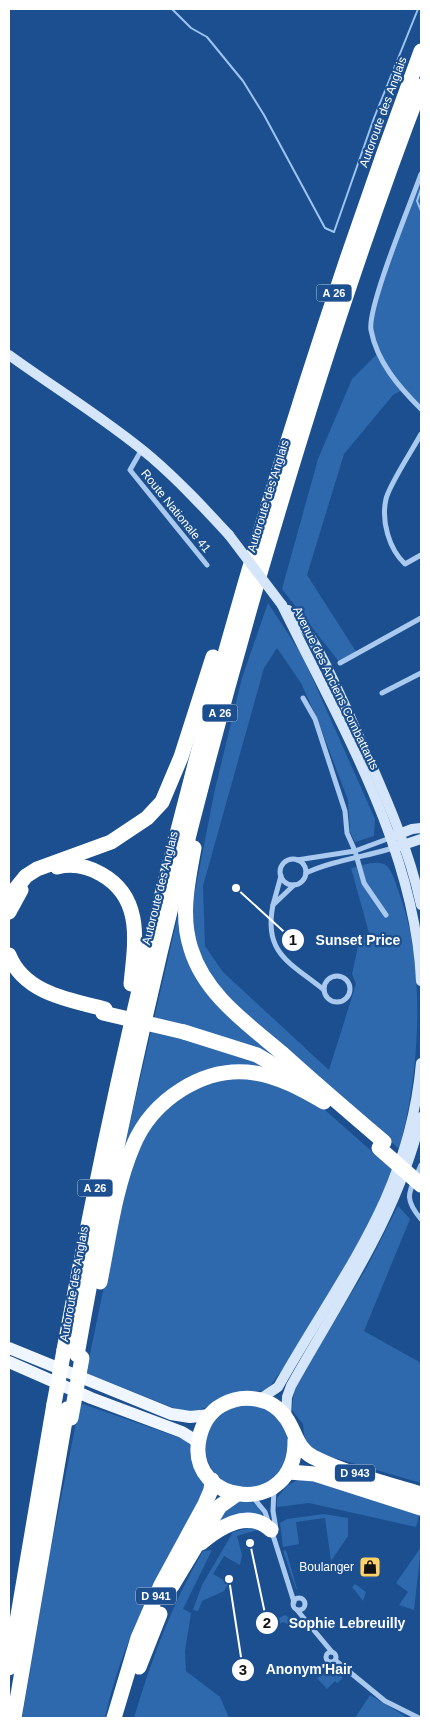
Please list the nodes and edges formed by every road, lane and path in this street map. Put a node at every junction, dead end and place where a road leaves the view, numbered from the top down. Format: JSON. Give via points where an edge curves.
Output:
{"nodes":[{"id":1,"x":421,"y":51,"type":"edge"},
{"id":2,"x":421,"y":86,"type":"edge"},
{"id":3,"x":421,"y":174,"type":"edge"},
{"id":4,"x":9,"y":355,"type":"edge"},
{"id":5,"x":421,"y":409,"type":"edge"},
{"id":6,"x":421,"y":434,"type":"edge"},
{"id":7,"x":142,"y":450,"type":"junction"},
{"id":8,"x":257,"y":539,"type":"junction"},
{"id":9,"x":421,"y":555,"type":"edge"},
{"id":10,"x":207,"y":565,"type":"dead end"},
{"id":11,"x":421,"y":618,"type":"edge"},
{"id":12,"x":340,"y":663,"type":"dead end"},
{"id":13,"x":421,"y":673,"type":"edge"},
{"id":14,"x":382,"y":693,"type":"dead end"},
{"id":15,"x":303,"y":698,"type":"dead end"},
{"id":16,"x":217,"y":724,"type":"junction"},
{"id":17,"x":421,"y":828,"type":"edge"},
{"id":18,"x":394,"y":836,"type":"junction"},
{"id":19,"x":421,"y":838,"type":"edge"},
{"id":20,"x":398,"y":846,"type":"junction"},
{"id":21,"x":355,"y":851,"type":"junction"},
{"id":22,"x":358,"y":859,"type":"junction"},
{"id":23,"x":297,"y":860,"type":"junction"},
{"id":24,"x":306,"y":873,"type":"junction"},
{"id":25,"x":281,"y":876,"type":"junction"},
{"id":26,"x":294,"y":885,"type":"junction"},
{"id":27,"x":9,"y":897,"type":"edge"},
{"id":28,"x":421,"y":905,"type":"edge"},
{"id":29,"x":273,"y":906,"type":"junction"},
{"id":30,"x":9,"y":912,"type":"edge"},
{"id":31,"x":386,"y":915,"type":"dead end"},
{"id":32,"x":9,"y":955,"type":"edge"},
{"id":33,"x":9,"y":968,"type":"edge"},
{"id":34,"x":421,"y":981,"type":"edge"},
{"id":35,"x":324,"y":990,"type":"junction"},
{"id":36,"x":104,"y":1011,"type":"junction"},
{"id":37,"x":129,"y":1028,"type":"junction"},
{"id":38,"x":421,"y":1062,"type":"edge"},
{"id":39,"x":325,"y":1098,"type":"junction"},
{"id":40,"x":421,"y":1117,"type":"edge"},
{"id":41,"x":381,"y":1145,"type":"junction"},
{"id":42,"x":421,"y":1165,"type":"edge"},
{"id":43,"x":421,"y":1174,"type":"edge"},
{"id":44,"x":421,"y":1185,"type":"edge"},
{"id":45,"x":421,"y":1219,"type":"edge"},
{"id":46,"x":9,"y":1348,"type":"edge"},
{"id":47,"x":74,"y":1354,"type":"junction"},
{"id":48,"x":9,"y":1362,"type":"edge"},
{"id":49,"x":260,"y":1399,"type":"junction"},
{"id":50,"x":64,"y":1414,"type":"junction"},
{"id":51,"x":210,"y":1414,"type":"junction"},
{"id":52,"x":286,"y":1417,"type":"junction"},
{"id":53,"x":295,"y":1440,"type":"junction"},
{"id":54,"x":198,"y":1442,"type":"junction"},
{"id":55,"x":289,"y":1472,"type":"junction"},
{"id":56,"x":212,"y":1480,"type":"junction"},
{"id":57,"x":274,"y":1487,"type":"junction"},
{"id":58,"x":421,"y":1494,"type":"edge"},
{"id":59,"x":244,"y":1495,"type":"junction"},
{"id":60,"x":421,"y":1508,"type":"edge"},
{"id":61,"x":274,"y":1537,"type":"junction"},
{"id":62,"x":194,"y":1548,"type":"junction"},
{"id":63,"x":296,"y":1600,"type":"junction"},
{"id":64,"x":304,"y":1608,"type":"junction"},
{"id":65,"x":297,"y":1610,"type":"junction"},
{"id":66,"x":306,"y":1620,"type":"junction"},
{"id":67,"x":9,"y":1668,"type":"edge"},
{"id":68,"x":14,"y":1718,"type":"edge"},
{"id":69,"x":114,"y":1718,"type":"edge"},
{"id":70,"x":123,"y":1718,"type":"edge"},
{"id":71,"x":419,"y":1718,"type":"edge"}],
"edges":[{"from":1,"to":8,"type":"highway","name":"Autoroute des Anglais","number":"A 26","via":[[330,308]]},
{"from":2,"to":16,"type":"highway","name":"Autoroute des Anglais","number":"A 26","via":[[312,402]]},
{"from":3,"to":5,"type":"street","via":[[375,300],[370,328],[388,372]]},
{"from":4,"to":7,"type":"main road","name":"Avenue des Anciens Combattants"},
{"from":6,"to":9,"type":"street","via":[[386,498],[385,513],[387,534],[400,559],[405,564]]},
{"from":7,"to":10,"type":"street","name":"Route Nationale 41","via":[[130,470]]},
{"from":7,"to":18,"type":"main road","name":"Avenue des Anciens Combattants","bridge":true,"via":[[192,495],[229,535],[282,605]]},
{"from":8,"to":27,"type":"highway","via":[[235,588],[181,757],[162,802],[147,818],[111,842],[37,869],[26,876]]},
{"from":8,"to":37,"type":"highway","name":"Autoroute des Anglais","number":"A 26","via":[[175,836]]},
{"from":11,"to":12,"type":"street"},
{"from":13,"to":14,"type":"street"},
{"from":15,"to":21,"type":"street","via":[[318,728]]},
{"from":16,"to":39,"type":"highway","via":[[187,889],[185,925],[191,950],[201,973],[233,1011]]},
{"from":16,"to":47,"type":"highway","name":"Autoroute des Anglais","number":"A 26","via":[[143,1023]]},
{"from":17,"to":18,"type":"main road"},
{"from":18,"to":20,"type":"main road","name":"Avenue des Anciens Combattants"},
{"from":18,"to":21,"type":"street"},
{"from":19,"to":20,"type":"main road"},
{"from":20,"to":22,"type":"street"},
{"from":20,"to":28,"type":"main road"},
{"from":20,"to":34,"type":"main road"},
{"from":21,"to":22,"type":"street"},
{"from":21,"to":23,"type":"street"},
{"from":22,"to":24,"type":"street","via":[[321,866]]},
{"from":22,"to":31,"type":"street","via":[[364,883]]},
{"from":23,"to":24,"type":"street","via":[[304,865]]},
{"from":23,"to":25,"type":"street","via":[[286,862],[281,868]]},
{"from":24,"to":26,"type":"street","via":[[301,883]]},
{"from":25,"to":26,"type":"street","via":[[286,883]]},
{"from":25,"to":29,"type":"street"},
{"from":26,"to":29,"type":"street"},
{"from":29,"to":35,"type":"street","via":[[269,924],[272,941],[280,954]]},
{"from":30,"to":37,"type":"highway","via":[[32,879],[50,869],[90,868],[116,885],[133,910],[136,929]]},
{"from":32,"to":36,"type":"highway","via":[[23,976],[45,991]]},
{"from":33,"to":36,"type":"highway","via":[[32,992],[46,999]]},
{"from":35,"to":35,"type":"street","via":[[326,982],[333,976],[342,976],[350,986],[346,998],[339,1001],[328,998]]},
{"from":36,"to":39,"type":"highway","via":[[234,1041],[260,1051]]},
{"from":37,"to":47,"type":"highway","name":"Autoroute des Anglais","number":"A 26","via":[[84,1242]]},
{"from":38,"to":49,"type":"main road","via":[[410,1133],[381,1212],[278,1386]]},
{"from":39,"to":41,"type":"highway"},
{"from":39,"to":47,"type":"highway","via":[[274,1077],[252,1072],[203,1078],[182,1088],[161,1104],[142,1128],[126,1166]]},
{"from":40,"to":52,"type":"main road","via":[[407,1168],[384,1224],[291,1386]]},
{"from":41,"to":43,"type":"highway"},
{"from":41,"to":44,"type":"highway","bridge":true},
{"from":42,"to":45,"type":"street","via":[[408,1197],[410,1206]]},
{"from":46,"to":51,"type":"main road","via":[[171,1414],[190,1417]]},
{"from":47,"to":50,"type":"highway","name":"Autoroute des Anglais","number":"A 26"},
{"from":48,"to":54,"type":"main road","via":[[91,1398],[182,1432]]},
{"from":49,"to":51,"type":"highway","via":[[233,1400]]},
{"from":49,"to":52,"type":"highway"},
{"from":50,"to":67,"type":"highway","name":"Autoroute des Anglais","number":"A 26"},
{"from":50,"to":68,"type":"highway","name":"Autoroute des Anglais","number":"A 26"},
{"from":51,"to":54,"type":"highway"},
{"from":52,"to":53,"type":"highway"},
{"from":53,"to":55,"type":"highway"},
{"from":53,"to":58,"type":"highway","number":"D 943","via":[[312,1456],[343,1470]]},
{"from":54,"to":56,"type":"highway","via":[[201,1463]]},
{"from":55,"to":57,"type":"highway"},
{"from":55,"to":60,"type":"highway","number":"D 943","via":[[315,1474]]},
{"from":56,"to":59,"type":"highway","via":[[224,1489]]},
{"from":56,"to":69,"type":"highway","number":"D 941","via":[[205,1504],[138,1638]]},
{"from":57,"to":59,"type":"highway"},
{"from":57,"to":61,"type":"street"},
{"from":59,"to":61,"type":"street","via":[[265,1512]]},
{"from":59,"to":62,"type":"highway","number":"D 941","via":[[220,1506]]},
{"from":61,"to":62,"type":"highway","via":[[263,1523],[236,1521],[214,1532]]},
{"from":61,"to":63,"type":"street"},
{"from":62,"to":70,"type":"highway","number":"D 941","via":[[156,1622]]},
{"from":63,"to":64,"type":"street","via":[[303,1600]]},
{"from":63,"to":65,"type":"street","via":[[294,1607]]},
{"from":64,"to":65,"type":"street"},
{"from":64,"to":66,"type":"street"},
{"from":65,"to":66,"type":"street"},
{"from":66,"to":71,"type":"street","via":[[329,1652],[329,1662],[335,1660],[385,1701]]}]}
